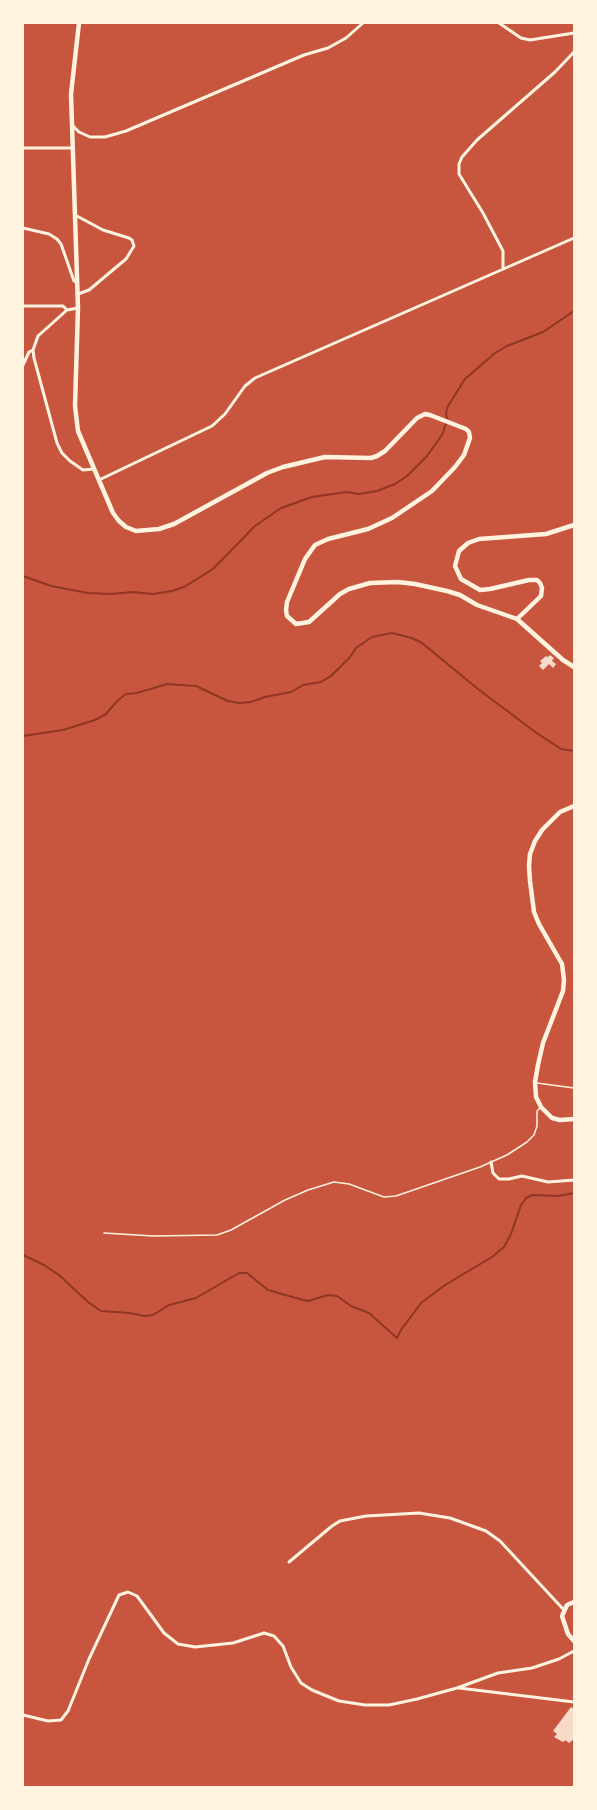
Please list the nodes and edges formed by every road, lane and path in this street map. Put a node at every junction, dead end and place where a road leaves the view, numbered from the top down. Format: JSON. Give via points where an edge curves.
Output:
{"nodes":[{"id":1,"x":79,"y":23,"type":"edge"},
{"id":2,"x":363,"y":23,"type":"edge"},
{"id":3,"x":499,"y":23,"type":"edge"},
{"id":4,"x":574,"y":33,"type":"edge"},
{"id":5,"x":574,"y":52,"type":"edge"},
{"id":6,"x":71,"y":124,"type":"junction"},
{"id":7,"x":23,"y":148,"type":"edge"},
{"id":8,"x":72,"y":148,"type":"junction"},
{"id":9,"x":75,"y":215,"type":"junction"},
{"id":10,"x":23,"y":228,"type":"edge"},
{"id":11,"x":574,"y":238,"type":"edge"},
{"id":12,"x":503,"y":268,"type":"junction"},
{"id":13,"x":77,"y":282,"type":"junction"},
{"id":14,"x":78,"y":294,"type":"junction"},
{"id":15,"x":23,"y":306,"type":"edge"},
{"id":16,"x":78,"y":308,"type":"junction"},
{"id":17,"x":66,"y":310,"type":"junction"},
{"id":18,"x":34,"y":350,"type":"junction"},
{"id":19,"x":23,"y":365,"type":"edge"},
{"id":20,"x":94,"y":469,"type":"junction"},
{"id":21,"x":99,"y":480,"type":"junction"},
{"id":22,"x":574,"y":525,"type":"edge"},
{"id":23,"x":517,"y":619,"type":"junction"},
{"id":24,"x":574,"y":667,"type":"edge"},
{"id":25,"x":574,"y":806,"type":"edge"},
{"id":26,"x":535,"y":1082,"type":"junction"},
{"id":27,"x":574,"y":1088,"type":"edge"},
{"id":28,"x":541,"y":1107,"type":"junction"},
{"id":29,"x":574,"y":1119,"type":"edge"},
{"id":30,"x":491,"y":1162,"type":"junction"},
{"id":31,"x":574,"y":1180,"type":"edge"},
{"id":32,"x":104,"y":1233,"type":"dead end"},
{"id":33,"x":289,"y":1562,"type":"dead end"},
{"id":34,"x":574,"y":1602,"type":"edge"},
{"id":35,"x":564,"y":1610,"type":"junction"},
{"id":36,"x":574,"y":1641,"type":"edge"},
{"id":37,"x":574,"y":1651,"type":"edge"},
{"id":38,"x":457,"y":1688,"type":"junction"},
{"id":39,"x":574,"y":1702,"type":"edge"},
{"id":40,"x":23,"y":1715,"type":"edge"}],
"edges":[{"from":1,"to":6,"type":"main road","via":[[71,94]]},
{"from":2,"to":6,"type":"street","via":[[346,38],[328,48],[304,55],[126,131],[105,138],[90,137],[79,132]]},
{"from":3,"to":4,"type":"street","via":[[521,38],[530,40]]},
{"from":5,"to":12,"type":"street","via":[[555,72],[477,140],[458,164],[459,174],[502,251]]},
{"from":6,"to":8,"type":"main road"},
{"from":7,"to":8,"type":"street"},
{"from":8,"to":9,"type":"main road"},
{"from":9,"to":13,"type":"main road"},
{"from":9,"to":14,"type":"street","via":[[103,230],[129,238],[134,246],[126,259],[89,290]]},
{"from":10,"to":13,"type":"street","via":[[49,234],[57,239],[74,281]]},
{"from":11,"to":12,"type":"street"},
{"from":12,"to":21,"type":"street","via":[[255,378],[245,386],[225,414],[212,426]]},
{"from":13,"to":14,"type":"main road"},
{"from":14,"to":16,"type":"main road"},
{"from":15,"to":17,"type":"street","via":[[63,306]]},
{"from":16,"to":17,"type":"street"},
{"from":16,"to":20,"type":"main road","via":[[75,406],[78,431]]},
{"from":17,"to":18,"type":"street","via":[[38,336]]},
{"from":18,"to":19,"type":"street","via":[[29,352]]},
{"from":18,"to":20,"type":"street","via":[[57,443],[70,461],[83,470]]},
{"from":20,"to":21,"type":"main road"},
{"from":21,"to":23,"type":"main road","via":[[113,513],[126,527],[136,531],[159,529],[174,524],[267,473],[283,467],[325,458],[377,456],[417,418],[425,414],[430,415],[469,432],[470,438],[464,455],[432,491],[382,524],[315,545],[305,559],[287,602],[287,616],[296,624],[310,622],[345,592],[370,582],[383,581],[447,591],[476,605]]},
{"from":22,"to":23,"type":"main road","via":[[546,534],[478,539],[459,551],[455,566],[461,579],[480,590],[529,580],[537,580],[540,583],[541,596]]},
{"from":23,"to":24,"type":"main road"},
{"from":25,"to":26,"type":"main road","via":[[560,812],[551,820],[535,841],[530,854],[534,912],[538,924],[562,964],[564,980],[561,996],[543,1043]]},
{"from":26,"to":27,"type":"lane"},
{"from":26,"to":28,"type":"main road","via":[[536,1097]]},
{"from":28,"to":29,"type":"main road","via":[[552,1118]]},
{"from":28,"to":30,"type":"lane","via":[[537,1111],[538,1126],[534,1135],[527,1142]]},
{"from":30,"to":31,"type":"street","via":[[493,1173],[498,1179],[522,1176],[548,1182]]},
{"from":30,"to":32,"type":"lane","via":[[396,1196],[384,1196],[334,1182],[285,1200],[217,1235],[154,1236]]},
{"from":33,"to":35,"type":"street","via":[[340,1520],[419,1513],[450,1518],[486,1531],[500,1541]]},
{"from":34,"to":35,"type":"main road","via":[[567,1605]]},
{"from":35,"to":36,"type":"main road","via":[[563,1624]]},
{"from":37,"to":38,"type":"street","via":[[532,1668],[498,1673]]},
{"from":38,"to":39,"type":"street"},
{"from":38,"to":40,"type":"street","via":[[389,1705],[340,1701],[301,1683],[283,1646],[274,1636],[264,1633],[233,1643],[195,1647],[178,1644],[164,1633],[137,1596],[128,1592],[119,1595],[89,1658],[68,1711],[61,1720]]}]}
